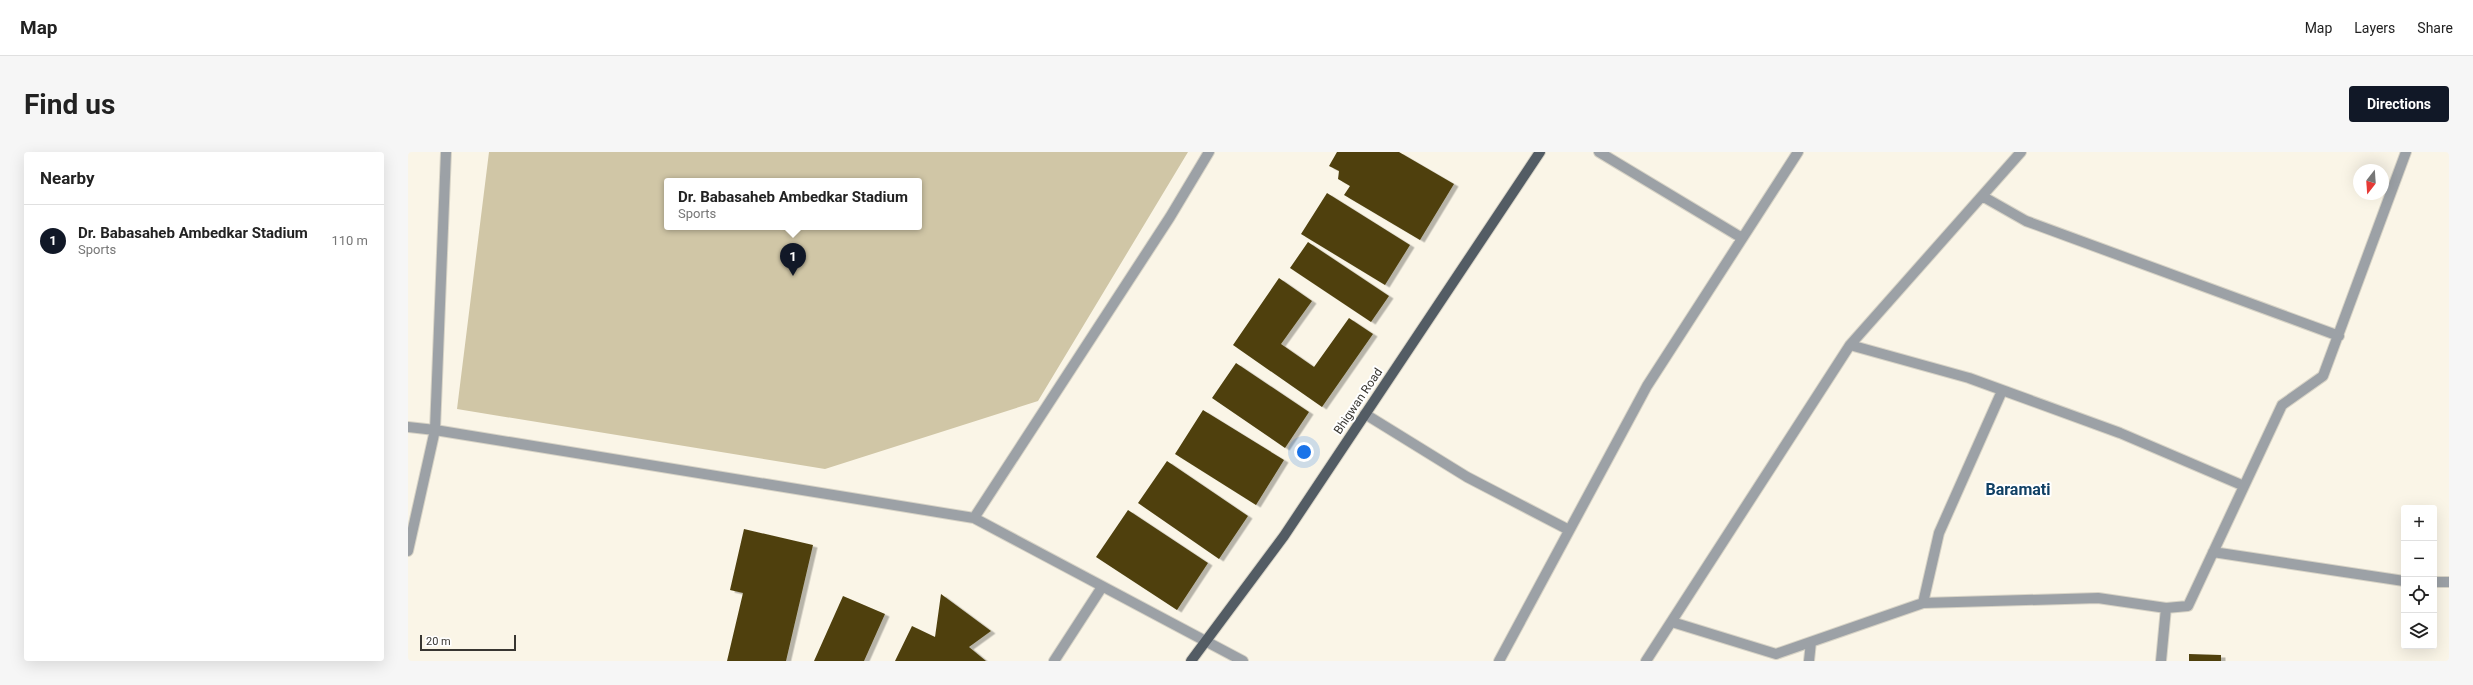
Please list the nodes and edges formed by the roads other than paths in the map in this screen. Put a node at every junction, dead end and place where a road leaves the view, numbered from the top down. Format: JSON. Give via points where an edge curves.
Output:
{"nodes":[{"id":1,"x":446,"y":152,"type":"edge"},
{"id":2,"x":1209,"y":152,"type":"edge"},
{"id":3,"x":1540,"y":152,"type":"edge"},
{"id":4,"x":1599,"y":152,"type":"edge"},
{"id":5,"x":1798,"y":152,"type":"edge"},
{"id":6,"x":2021,"y":152,"type":"edge"},
{"id":7,"x":2406,"y":152,"type":"edge"},
{"id":8,"x":1982,"y":196,"type":"junction"},
{"id":9,"x":1742,"y":238,"type":"junction"},
{"id":10,"x":2339,"y":336,"type":"junction"},
{"id":11,"x":1850,"y":345,"type":"junction"},
{"id":12,"x":2002,"y":391,"type":"junction"},
{"id":13,"x":1365,"y":414,"type":"junction"},
{"id":14,"x":408,"y":427,"type":"edge"},
{"id":15,"x":435,"y":430,"type":"junction"},
{"id":16,"x":2244,"y":486,"type":"junction"},
{"id":17,"x":974,"y":518,"type":"junction"},
{"id":18,"x":1569,"y":530,"type":"junction"},
{"id":19,"x":408,"y":551,"type":"edge"},
{"id":20,"x":2213,"y":552,"type":"junction"},
{"id":21,"x":2401,"y":581,"type":"edge"},
{"id":22,"x":2437,"y":582,"type":"edge"},
{"id":23,"x":2449,"y":582,"type":"edge"},
{"id":24,"x":1102,"y":587,"type":"junction"},
{"id":25,"x":1923,"y":603,"type":"junction"},
{"id":26,"x":2166,"y":608,"type":"junction"},
{"id":27,"x":1672,"y":622,"type":"junction"},
{"id":28,"x":1205,"y":642,"type":"junction"},
{"id":29,"x":1811,"y":642,"type":"junction"},
{"id":30,"x":1054,"y":661,"type":"edge"},
{"id":31,"x":1191,"y":661,"type":"edge"},
{"id":32,"x":1243,"y":661,"type":"edge"},
{"id":33,"x":1499,"y":661,"type":"edge"},
{"id":34,"x":1646,"y":661,"type":"edge"},
{"id":35,"x":1809,"y":661,"type":"edge"},
{"id":36,"x":2161,"y":661,"type":"edge"}],
"edges":[{"from":1,"to":15,"type":"street"},
{"from":2,"to":17,"type":"street","via":[[1170,217]]},
{"from":3,"to":13,"type":"main road","name":"Bhigwan Road"},
{"from":4,"to":9,"type":"street"},
{"from":5,"to":9,"type":"street"},
{"from":6,"to":8,"type":"street"},
{"from":7,"to":10,"type":"street"},
{"from":8,"to":10,"type":"street","via":[[2026,220]]},
{"from":8,"to":11,"type":"street"},
{"from":9,"to":18,"type":"street","via":[[1647,386]]},
{"from":10,"to":16,"type":"street","via":[[2323,376],[2282,405]]},
{"from":11,"to":12,"type":"street","via":[[1969,378]]},
{"from":11,"to":27,"type":"street"},
{"from":12,"to":16,"type":"street","via":[[2120,433]]},
{"from":12,"to":25,"type":"street","via":[[1939,533]]},
{"from":13,"to":18,"type":"street","via":[[1467,477]]},
{"from":13,"to":28,"type":"main road","name":"Bhigwan Road","via":[[1284,536]]},
{"from":14,"to":15,"type":"street"},
{"from":15,"to":17,"type":"street"},
{"from":15,"to":19,"type":"street"},
{"from":16,"to":20,"type":"street"},
{"from":17,"to":24,"type":"street"},
{"from":18,"to":33,"type":"street"},
{"from":20,"to":21,"type":"street"},
{"from":20,"to":26,"type":"street","via":[[2188,606]]},
{"from":22,"to":23,"type":"street"},
{"from":24,"to":28,"type":"street"},
{"from":24,"to":30,"type":"street"},
{"from":25,"to":26,"type":"street","via":[[2098,598]]},
{"from":25,"to":29,"type":"street"},
{"from":26,"to":36,"type":"street"},
{"from":27,"to":29,"type":"street","via":[[1776,654]]},
{"from":27,"to":34,"type":"street"},
{"from":28,"to":31,"type":"main road","name":"Bhigwan Road"},
{"from":28,"to":32,"type":"street"},
{"from":29,"to":35,"type":"street"}]}
